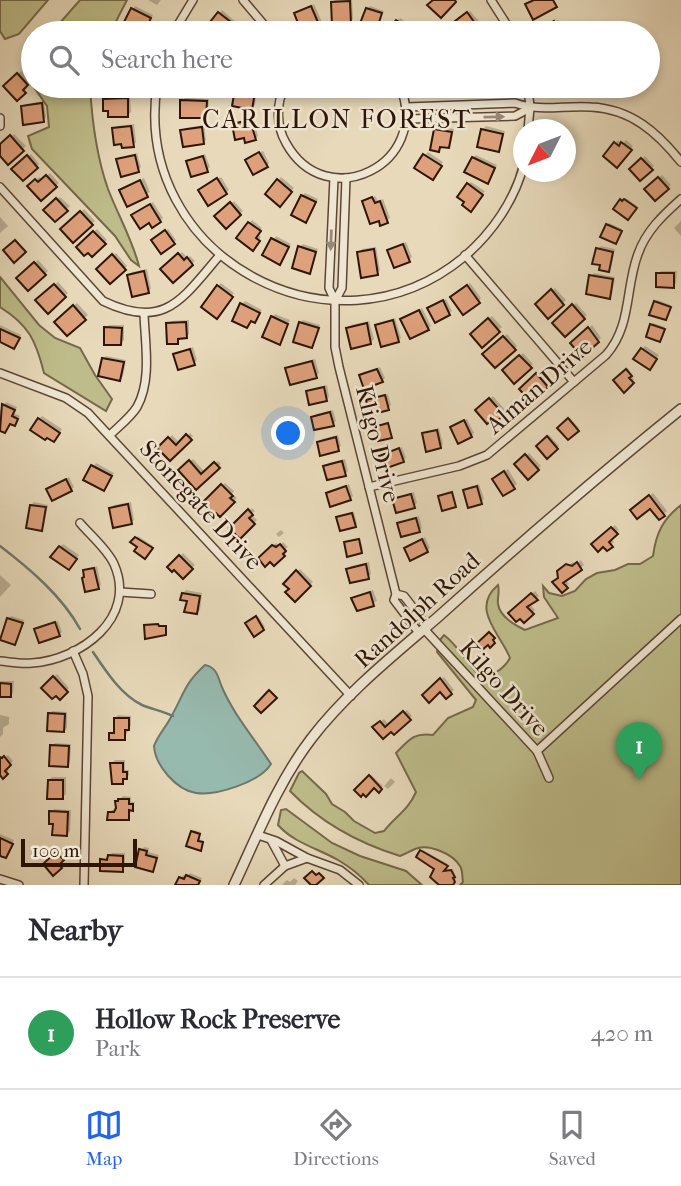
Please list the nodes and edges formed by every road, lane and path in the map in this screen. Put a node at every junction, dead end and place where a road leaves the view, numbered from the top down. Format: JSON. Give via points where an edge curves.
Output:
{"nodes":[{"id":1,"x":193,"y":0,"type":"edge"},
{"id":2,"x":243,"y":0,"type":"edge"},
{"id":3,"x":491,"y":0,"type":"edge"},
{"id":4,"x":180,"y":21,"type":"edge"},
{"id":5,"x":261,"y":21,"type":"edge"},
{"id":6,"x":504,"y":21,"type":"edge"},
{"id":7,"x":156,"y":98,"type":"edge"},
{"id":8,"x":281,"y":98,"type":"edge"},
{"id":9,"x":404,"y":98,"type":"edge"},
{"id":10,"x":529,"y":98,"type":"edge"},
{"id":11,"x":407,"y":107,"type":"junction"},
{"id":12,"x":530,"y":108,"type":"junction"},
{"id":13,"x":0,"y":118,"type":"edge"},
{"id":14,"x":407,"y":119,"type":"junction"},
{"id":15,"x":529,"y":119,"type":"edge"},
{"id":16,"x":0,"y":126,"type":"edge"},
{"id":17,"x":681,"y":162,"type":"edge"},
{"id":18,"x":334,"y":178,"type":"junction"},
{"id":19,"x":346,"y":178,"type":"junction"},
{"id":20,"x":517,"y":182,"type":"edge"},
{"id":21,"x":0,"y":187,"type":"edge"},
{"id":22,"x":681,"y":199,"type":"edge"},
{"id":23,"x":220,"y":255,"type":"junction"},
{"id":24,"x":465,"y":256,"type":"junction"},
{"id":25,"x":335,"y":301,"type":"junction"},
{"id":26,"x":144,"y":313,"type":"junction"},
{"id":27,"x":0,"y":373,"type":"edge"},
{"id":28,"x":574,"y":382,"type":"junction"},
{"id":29,"x":681,"y":409,"type":"edge"},
{"id":30,"x":110,"y":435,"type":"junction"},
{"id":31,"x":369,"y":488,"type":"junction"},
{"id":32,"x":80,"y":523,"type":"dead end"},
{"id":33,"x":120,"y":592,"type":"junction"},
{"id":34,"x":152,"y":593,"type":"dead end"},
{"id":35,"x":681,"y":619,"type":"edge"},
{"id":36,"x":424,"y":629,"type":"junction"},
{"id":37,"x":74,"y":651,"type":"junction"},
{"id":38,"x":0,"y":661,"type":"edge"},
{"id":39,"x":351,"y":696,"type":"junction"},
{"id":40,"x":537,"y":751,"type":"junction"},
{"id":41,"x":549,"y":778,"type":"dead end"},
{"id":42,"x":258,"y":835,"type":"junction"},
{"id":43,"x":271,"y":840,"type":"junction"},
{"id":44,"x":307,"y":858,"type":"junction"},
{"id":45,"x":285,"y":866,"type":"junction"},
{"id":46,"x":0,"y":879,"type":"edge"},
{"id":47,"x":19,"y":885,"type":"edge"},
{"id":48,"x":84,"y":885,"type":"edge"},
{"id":49,"x":234,"y":885,"type":"edge"},
{"id":50,"x":264,"y":885,"type":"edge"},
{"id":51,"x":359,"y":885,"type":"edge"}],
"edges":[{"from":1,"to":4,"type":"street"},
{"from":2,"to":5,"type":"street"},
{"from":3,"to":6,"type":"street"},
{"from":7,"to":23,"type":"street","via":[[160,158],[175,198],[195,230]]},
{"from":8,"to":18,"type":"street","via":[[278,109],[282,137],[291,153],[318,174]]},
{"from":9,"to":11,"type":"street"},
{"from":10,"to":12,"type":"street"},
{"from":11,"to":12,"type":"street","via":[[515,103]]},
{"from":11,"to":14,"type":"street"},
{"from":14,"to":12,"type":"street","one_way":true,"via":[[515,116]]},
{"from":12,"to":15,"type":"street"},
{"from":12,"to":17,"type":"street","via":[[592,107],[623,114],[645,124]]},
{"from":13,"to":16,"type":"street"},
{"from":14,"to":19,"type":"street","via":[[392,155],[376,169]]},
{"from":18,"to":19,"type":"street"},
{"from":18,"to":25,"type":"street","name":"Kligo Drive","one_way":true,"via":[[329,288]]},
{"from":19,"to":25,"type":"street","name":"Kligo Drive","via":[[342,288]]},
{"from":20,"to":24,"type":"street","via":[[498,221]]},
{"from":21,"to":26,"type":"street","via":[[103,301]]},
{"from":22,"to":28,"type":"street","name":"Alman Drive","via":[[642,244],[619,338]]},
{"from":23,"to":25,"type":"street","via":[[262,283],[292,295]]},
{"from":23,"to":26,"type":"street","via":[[177,303]]},
{"from":24,"to":25,"type":"street","via":[[440,274],[398,293]]},
{"from":24,"to":28,"type":"street"},
{"from":25,"to":31,"type":"street","name":"Kligo Drive","via":[[337,357]]},
{"from":26,"to":30,"type":"street","via":[[143,392],[128,418]]},
{"from":27,"to":30,"type":"street","name":"Stonegate Drive","via":[[66,398]]},
{"from":28,"to":31,"type":"street","name":"Alman Drive","via":[[487,455]]},
{"from":29,"to":36,"type":"street","name":"Randolph Road"},
{"from":30,"to":39,"type":"street","name":"Stonegate Drive"},
{"from":31,"to":36,"type":"street","name":"Kligo Drive","via":[[394,600]]},
{"from":32,"to":33,"type":"street","via":[[114,564]]},
{"from":33,"to":34,"type":"street"},
{"from":33,"to":37,"type":"street","via":[[105,629]]},
{"from":35,"to":40,"type":"street"},
{"from":36,"to":39,"type":"street","name":"Randolph Road"},
{"from":36,"to":40,"type":"street","name":"Kilgo Drive"},
{"from":37,"to":38,"type":"street","via":[[33,663]]},
{"from":37,"to":48,"type":"street","via":[[88,696]]},
{"from":39,"to":42,"type":"street","name":"Randolph Road","via":[[300,754]]},
{"from":40,"to":41,"type":"street","name":"Kilgo Drive"},
{"from":42,"to":43,"type":"street"},
{"from":42,"to":49,"type":"street","name":"Randolph Road"},
{"from":43,"to":44,"type":"street"},
{"from":43,"to":45,"type":"street"},
{"from":44,"to":45,"type":"street"},
{"from":44,"to":51,"type":"street","via":[[340,870]]},
{"from":45,"to":50,"type":"street"},
{"from":46,"to":47,"type":"street"}]}
